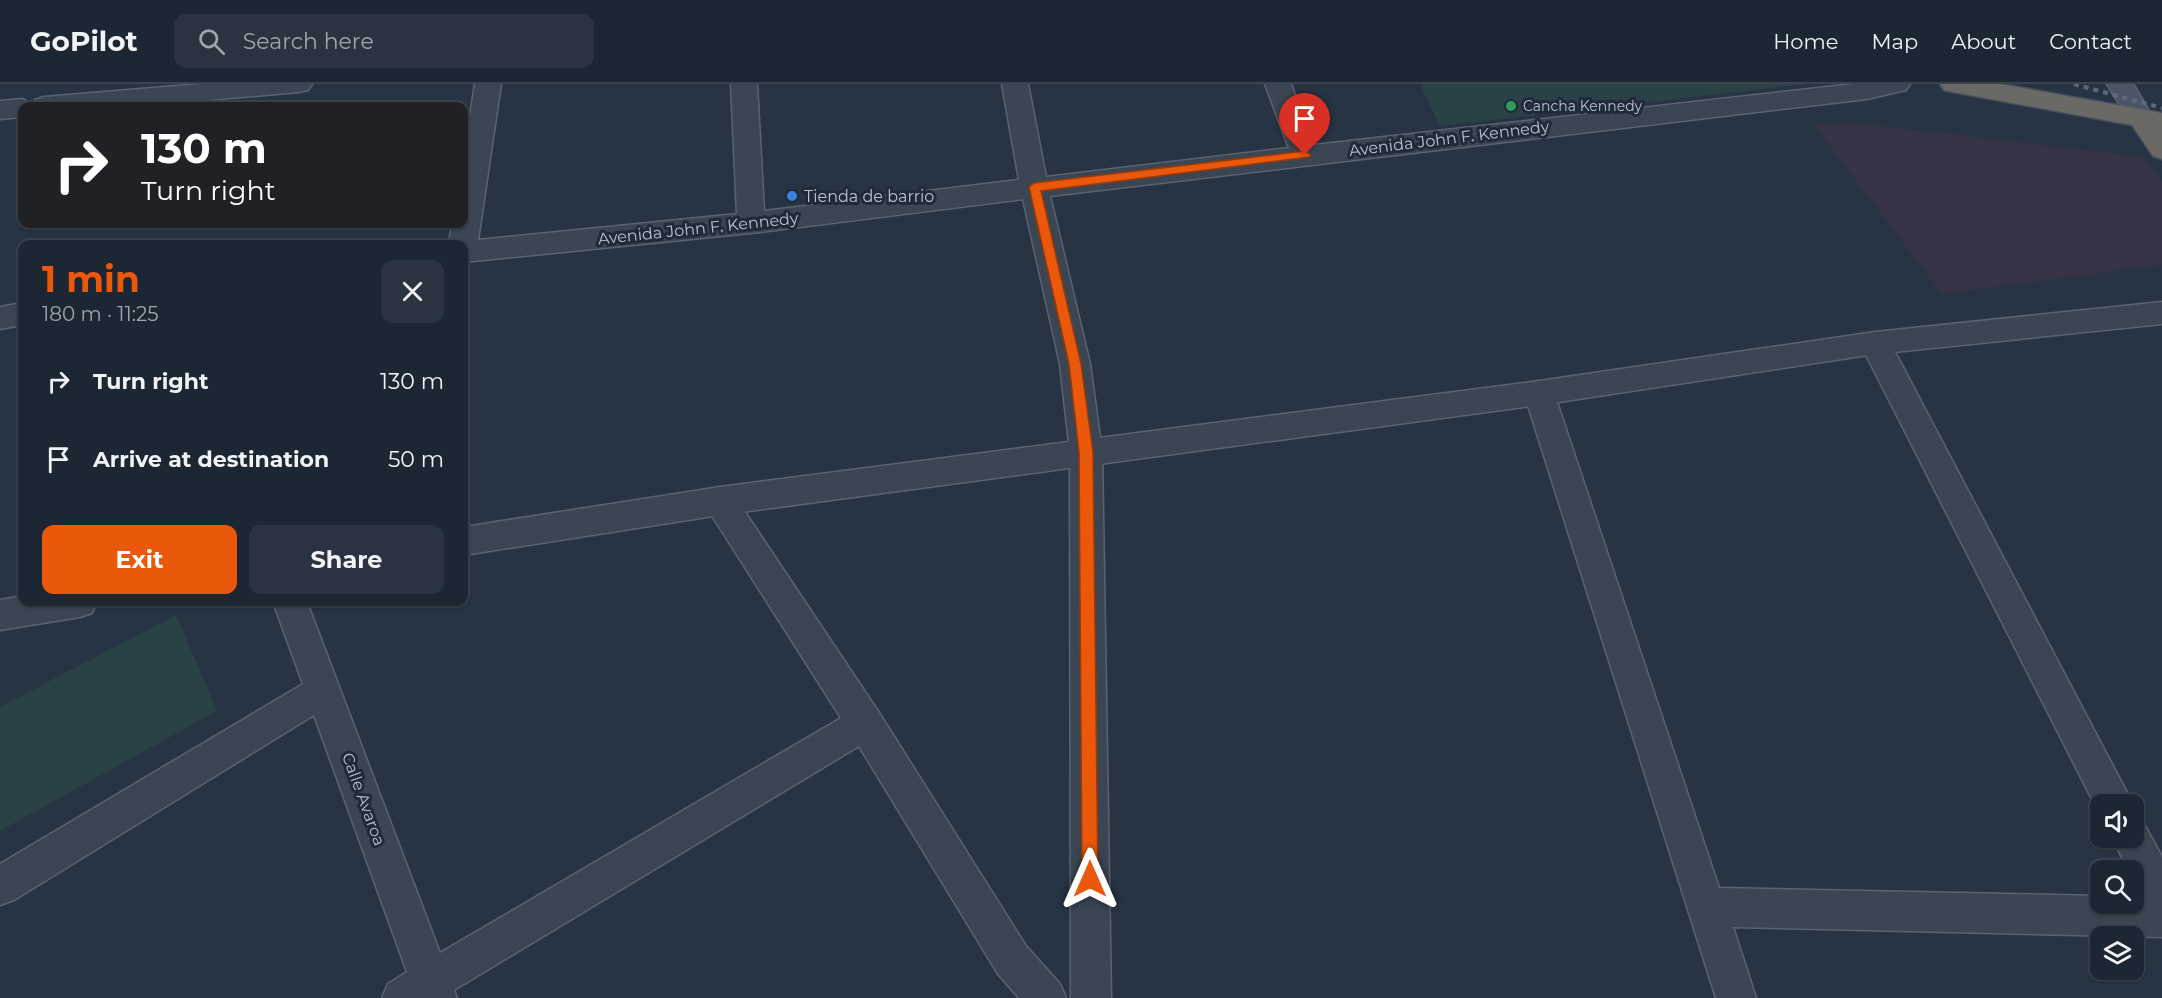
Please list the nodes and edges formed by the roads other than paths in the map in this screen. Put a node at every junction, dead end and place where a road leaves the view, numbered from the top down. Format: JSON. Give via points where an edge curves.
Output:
{"nodes":[{"id":1,"x":299,"y":84,"type":"edge"},
{"id":2,"x":488,"y":84,"type":"edge"},
{"id":3,"x":744,"y":84,"type":"edge"},
{"id":4,"x":1015,"y":84,"type":"edge"},
{"id":5,"x":1278,"y":84,"type":"edge"},
{"id":6,"x":1897,"y":84,"type":"edge"},
{"id":7,"x":1953,"y":84,"type":"edge"},
{"id":8,"x":2120,"y":84,"type":"edge"},
{"id":9,"x":90,"y":102,"type":"edge"},
{"id":10,"x":18,"y":108,"type":"edge"},
{"id":11,"x":0,"y":110,"type":"edge"},
{"id":12,"x":2151,"y":121,"type":"edge"},
{"id":13,"x":2162,"y":133,"type":"edge"},
{"id":14,"x":2162,"y":150,"type":"edge"},
{"id":15,"x":1305,"y":155,"type":"junction"},
{"id":16,"x":1034,"y":187,"type":"junction"},
{"id":17,"x":468,"y":212,"type":"edge"},
{"id":18,"x":751,"y":223,"type":"junction"},
{"id":19,"x":468,"y":252,"type":"edge"},
{"id":20,"x":2162,"y":313,"type":"edge"},
{"id":21,"x":18,"y":315,"type":"edge"},
{"id":22,"x":0,"y":318,"type":"edge"},
{"id":23,"x":1875,"y":343,"type":"junction"},
{"id":24,"x":1539,"y":393,"type":"junction"},
{"id":25,"x":1086,"y":452,"type":"junction"},
{"id":26,"x":720,"y":501,"type":"junction"},
{"id":27,"x":468,"y":540,"type":"edge"},
{"id":28,"x":55,"y":606,"type":"edge"},
{"id":29,"x":292,"y":606,"type":"edge"},
{"id":30,"x":0,"y":615,"type":"edge"},
{"id":31,"x":324,"y":690,"type":"junction"},
{"id":32,"x":865,"y":723,"type":"junction"},
{"id":33,"x":2109,"y":794,"type":"edge"},
{"id":34,"x":2137,"y":848,"type":"edge"},
{"id":35,"x":0,"y":886,"type":"edge"},
{"id":36,"x":2162,"y":897,"type":"edge"},
{"id":37,"x":1706,"y":907,"type":"junction"},
{"id":38,"x":2162,"y":917,"type":"edge"},
{"id":39,"x":423,"y":992,"type":"edge"},
{"id":40,"x":1046,"y":998,"type":"edge"},
{"id":41,"x":1091,"y":998,"type":"edge"},
{"id":42,"x":1736,"y":998,"type":"edge"}],
"edges":[{"from":1,"to":9,"type":"street"},
{"from":2,"to":17,"type":"street"},
{"from":3,"to":18,"type":"street"},
{"from":4,"to":16,"type":"street"},
{"from":5,"to":15,"type":"street"},
{"from":6,"to":15,"type":"street","name":"Avenida John F. Kennedy","via":[[1867,91]]},
{"from":7,"to":12,"type":"highway"},
{"from":8,"to":12,"type":"main road"},
{"from":10,"to":11,"type":"street"},
{"from":12,"to":13,"type":"highway"},
{"from":12,"to":14,"type":"highway"},
{"from":15,"to":16,"type":"street","name":"Avenida John F. Kennedy"},
{"from":16,"to":18,"type":"street","name":"Avenida John F. Kennedy"},
{"from":16,"to":25,"type":"street","via":[[1075,364]]},
{"from":18,"to":19,"type":"street","name":"Avenida John F. Kennedy"},
{"from":20,"to":23,"type":"street"},
{"from":21,"to":22,"type":"street"},
{"from":23,"to":24,"type":"street"},
{"from":23,"to":33,"type":"street"},
{"from":24,"to":25,"type":"street"},
{"from":24,"to":37,"type":"street"},
{"from":25,"to":26,"type":"street"},
{"from":25,"to":41,"type":"street"},
{"from":26,"to":27,"type":"street"},
{"from":26,"to":32,"type":"street"},
{"from":28,"to":30,"type":"street"},
{"from":29,"to":31,"type":"street","name":"Calle Avaroa"},
{"from":31,"to":35,"type":"street"},
{"from":31,"to":39,"type":"street","name":"Calle Avaroa"},
{"from":32,"to":39,"type":"street"},
{"from":32,"to":40,"type":"street","via":[[1012,960]]},
{"from":34,"to":36,"type":"street"},
{"from":37,"to":38,"type":"street"},
{"from":37,"to":42,"type":"street"}]}
